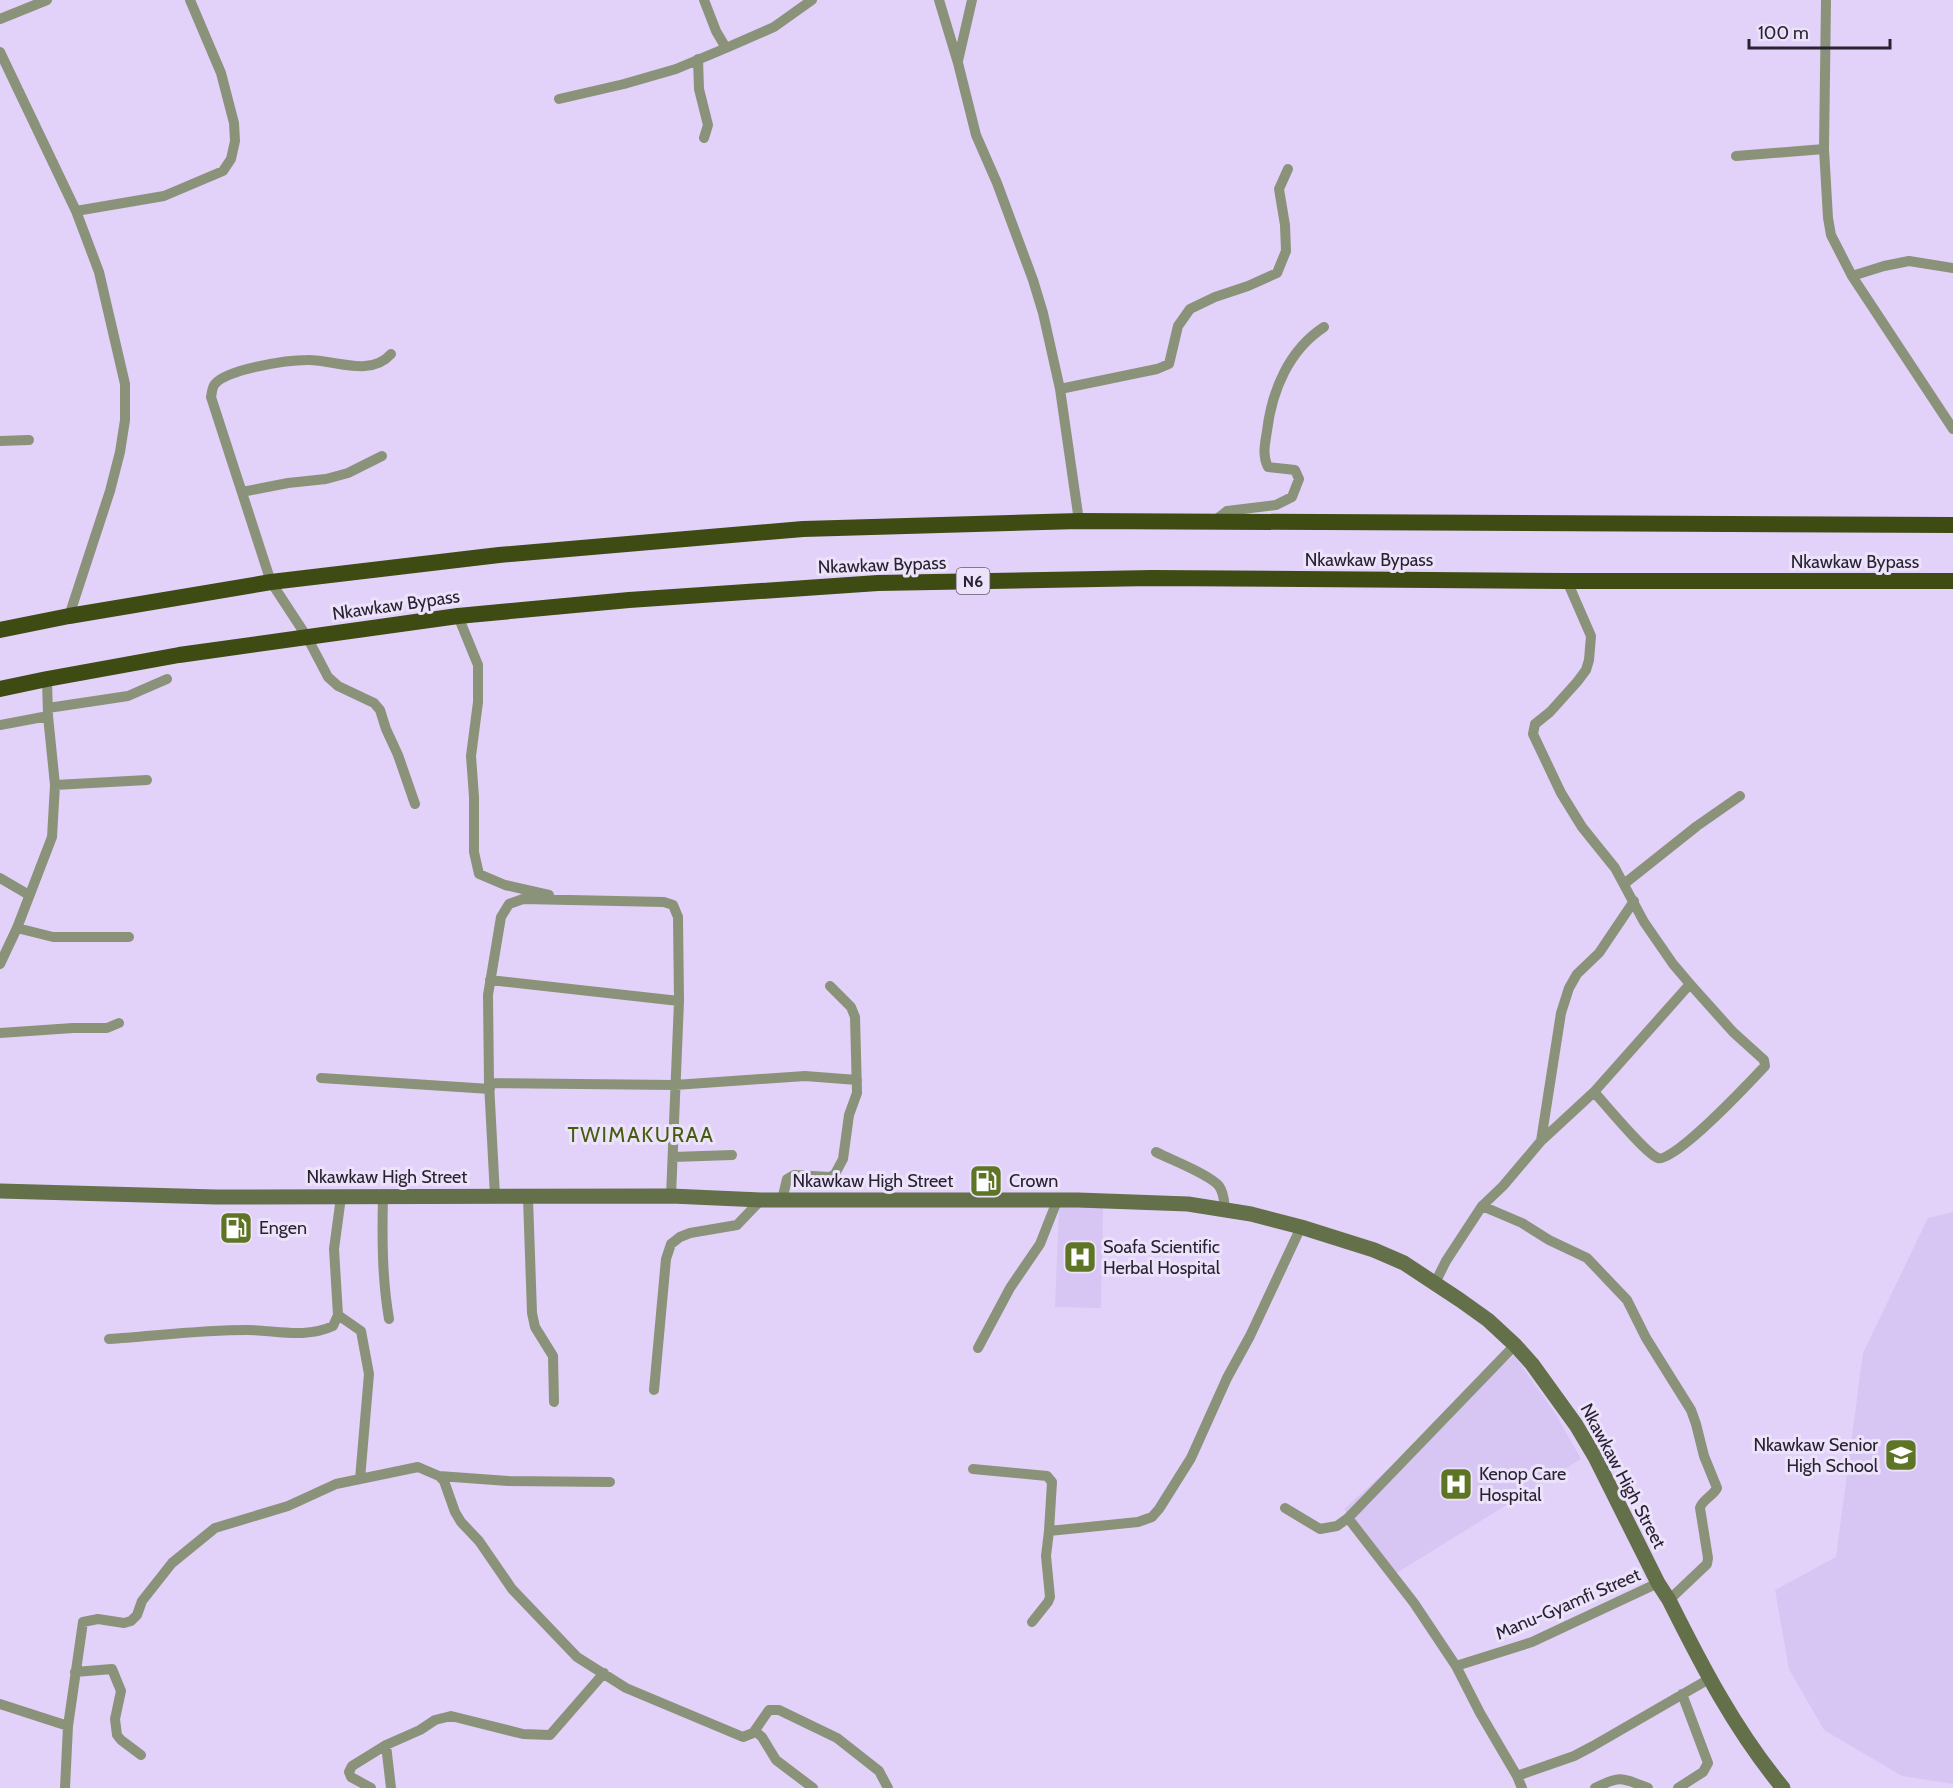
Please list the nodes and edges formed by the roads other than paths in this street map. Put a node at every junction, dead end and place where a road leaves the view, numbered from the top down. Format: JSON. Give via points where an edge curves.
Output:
{"nodes":[{"id":1,"x":47,"y":0,"type":"edge"},
{"id":2,"x":190,"y":0,"type":"edge"},
{"id":3,"x":704,"y":0,"type":"edge"},
{"id":4,"x":812,"y":0,"type":"edge"},
{"id":5,"x":939,"y":0,"type":"edge"},
{"id":6,"x":972,"y":0,"type":"edge"},
{"id":7,"x":1826,"y":0,"type":"edge"},
{"id":8,"x":0,"y":19,"type":"edge"},
{"id":9,"x":726,"y":48,"type":"junction"},
{"id":10,"x":0,"y":52,"type":"edge"},
{"id":11,"x":698,"y":59,"type":"junction"},
{"id":12,"x":958,"y":63,"type":"junction"},
{"id":13,"x":559,"y":99,"type":"dead end"},
{"id":14,"x":704,"y":138,"type":"dead end"},
{"id":15,"x":1824,"y":149,"type":"junction"},
{"id":16,"x":1736,"y":156,"type":"dead end"},
{"id":17,"x":1288,"y":169,"type":"dead end"},
{"id":18,"x":76,"y":211,"type":"junction"},
{"id":19,"x":1953,"y":268,"type":"edge"},
{"id":20,"x":1852,"y":276,"type":"junction"},
{"id":21,"x":1324,"y":327,"type":"dead end"},
{"id":22,"x":391,"y":354,"type":"dead end"},
{"id":23,"x":1060,"y":389,"type":"junction"},
{"id":24,"x":1953,"y":429,"type":"edge"},
{"id":25,"x":29,"y":440,"type":"dead end"},
{"id":26,"x":0,"y":441,"type":"edge"},
{"id":27,"x":382,"y":456,"type":"dead end"},
{"id":28,"x":242,"y":492,"type":"junction"},
{"id":29,"x":1079,"y":521,"type":"junction"},
{"id":30,"x":1213,"y":522,"type":"junction"},
{"id":31,"x":1953,"y":525,"type":"edge"},
{"id":32,"x":1567,"y":581,"type":"junction"},
{"id":33,"x":1953,"y":581,"type":"edge"},
{"id":34,"x":271,"y":582,"type":"junction"},
{"id":35,"x":69,"y":616,"type":"junction"},
{"id":36,"x":458,"y":616,"type":"junction"},
{"id":37,"x":0,"y":630,"type":"edge"},
{"id":38,"x":307,"y":637,"type":"junction"},
{"id":39,"x":47,"y":679,"type":"junction"},
{"id":40,"x":166,"y":679,"type":"dead end"},
{"id":41,"x":0,"y":689,"type":"edge"},
{"id":42,"x":48,"y":712,"type":"junction"},
{"id":43,"x":0,"y":725,"type":"edge"},
{"id":44,"x":147,"y":780,"type":"dead end"},
{"id":45,"x":55,"y":785,"type":"junction"},
{"id":46,"x":1740,"y":796,"type":"dead end"},
{"id":47,"x":415,"y":804,"type":"dead end"},
{"id":48,"x":0,"y":878,"type":"edge"},
{"id":49,"x":1624,"y":884,"type":"junction"},
{"id":50,"x":29,"y":896,"type":"junction"},
{"id":51,"x":567,"y":899,"type":"junction"},
{"id":52,"x":1634,"y":901,"type":"junction"},
{"id":53,"x":17,"y":928,"type":"junction"},
{"id":54,"x":129,"y":937,"type":"dead end"},
{"id":55,"x":0,"y":964,"type":"edge"},
{"id":56,"x":490,"y":980,"type":"junction"},
{"id":57,"x":1690,"y":984,"type":"junction"},
{"id":58,"x":830,"y":986,"type":"dead end"},
{"id":59,"x":679,"y":1001,"type":"junction"},
{"id":60,"x":119,"y":1023,"type":"dead end"},
{"id":61,"x":0,"y":1033,"type":"edge"},
{"id":62,"x":321,"y":1078,"type":"dead end"},
{"id":63,"x":857,"y":1080,"type":"junction"},
{"id":64,"x":675,"y":1085,"type":"junction"},
{"id":65,"x":490,"y":1086,"type":"junction"},
{"id":66,"x":1594,"y":1092,"type":"junction"},
{"id":67,"x":1541,"y":1141,"type":"junction"},
{"id":68,"x":1156,"y":1152,"type":"dead end"},
{"id":69,"x":732,"y":1155,"type":"dead end"},
{"id":70,"x":673,"y":1157,"type":"junction"},
{"id":71,"x":0,"y":1191,"type":"edge"},
{"id":72,"x":383,"y":1196,"type":"junction"},
{"id":73,"x":671,"y":1196,"type":"junction"},
{"id":74,"x":341,"y":1197,"type":"junction"},
{"id":75,"x":495,"y":1197,"type":"junction"},
{"id":76,"x":528,"y":1197,"type":"junction"},
{"id":77,"x":761,"y":1200,"type":"junction"},
{"id":78,"x":782,"y":1200,"type":"junction"},
{"id":79,"x":1057,"y":1201,"type":"junction"},
{"id":80,"x":1482,"y":1206,"type":"junction"},
{"id":81,"x":1225,"y":1209,"type":"junction"},
{"id":82,"x":1301,"y":1227,"type":"junction"},
{"id":83,"x":1435,"y":1283,"type":"junction"},
{"id":84,"x":338,"y":1315,"type":"junction"},
{"id":85,"x":389,"y":1319,"type":"dead end"},
{"id":86,"x":109,"y":1339,"type":"dead end"},
{"id":87,"x":1515,"y":1345,"type":"junction"},
{"id":88,"x":978,"y":1348,"type":"dead end"},
{"id":89,"x":654,"y":1390,"type":"dead end"},
{"id":90,"x":554,"y":1402,"type":"dead end"},
{"id":91,"x":973,"y":1469,"type":"dead end"},
{"id":92,"x":439,"y":1476,"type":"junction"},
{"id":93,"x":360,"y":1479,"type":"junction"},
{"id":94,"x":610,"y":1482,"type":"dead end"},
{"id":95,"x":1285,"y":1508,"type":"dead end"},
{"id":96,"x":1348,"y":1518,"type":"junction"},
{"id":97,"x":1049,"y":1531,"type":"junction"},
{"id":98,"x":1658,"y":1583,"type":"junction"},
{"id":99,"x":1669,"y":1600,"type":"junction"},
{"id":100,"x":1032,"y":1622,"type":"dead end"},
{"id":101,"x":1456,"y":1666,"type":"junction"},
{"id":102,"x":75,"y":1672,"type":"junction"},
{"id":103,"x":604,"y":1673,"type":"junction"},
{"id":104,"x":1709,"y":1679,"type":"junction"},
{"id":105,"x":1682,"y":1694,"type":"junction"},
{"id":106,"x":0,"y":1704,"type":"edge"},
{"id":107,"x":68,"y":1726,"type":"junction"},
{"id":108,"x":755,"y":1731,"type":"junction"},
{"id":109,"x":386,"y":1745,"type":"junction"},
{"id":110,"x":141,"y":1755,"type":"dead end"},
{"id":111,"x":1517,"y":1776,"type":"junction"},
{"id":112,"x":65,"y":1788,"type":"edge"},
{"id":113,"x":371,"y":1788,"type":"edge"},
{"id":114,"x":391,"y":1788,"type":"edge"},
{"id":115,"x":813,"y":1788,"type":"edge"},
{"id":116,"x":888,"y":1788,"type":"edge"},
{"id":117,"x":1521,"y":1788,"type":"edge"},
{"id":118,"x":1595,"y":1788,"type":"edge"},
{"id":119,"x":1648,"y":1788,"type":"edge"},
{"id":120,"x":1678,"y":1788,"type":"edge"},
{"id":121,"x":1783,"y":1788,"type":"edge"}],
"edges":[{"from":1,"to":8,"type":"street"},
{"from":2,"to":18,"type":"street","via":[[221,73],[232,113],[235,141],[231,159],[223,171],[164,196]]},
{"from":3,"to":9,"type":"street"},
{"from":4,"to":9,"type":"street","via":[[774,27]]},
{"from":5,"to":12,"type":"street"},
{"from":6,"to":12,"type":"street"},
{"from":7,"to":15,"type":"street"},
{"from":9,"to":11,"type":"street"},
{"from":10,"to":18,"type":"street"},
{"from":11,"to":13,"type":"street","via":[[645,78]]},
{"from":11,"to":14,"type":"street","via":[[699,89],[708,125]]},
{"from":12,"to":23,"type":"street","via":[[976,135],[1033,280]]},
{"from":15,"to":16,"type":"street"},
{"from":15,"to":20,"type":"street","via":[[1831,235]]},
{"from":17,"to":23,"type":"street","via":[[1279,189],[1286,251],[1277,273],[1190,309],[1178,326],[1169,364]]},
{"from":18,"to":35,"type":"street","via":[[99,272],[121,360],[125,420],[110,491]]},
{"from":19,"to":20,"type":"street","via":[[1909,261]]},
{"from":20,"to":24,"type":"street"},
{"from":21,"to":30,"type":"street","via":[[1312,335],[1284,370],[1269,412],[1263,458],[1268,467],[1295,470],[1299,479],[1292,497],[1276,505],[1227,511]]},
{"from":22,"to":28,"type":"street","via":[[366,366],[309,359],[244,369],[214,385],[211,397]]},
{"from":23,"to":29,"type":"street"},
{"from":25,"to":26,"type":"street"},
{"from":27,"to":28,"type":"street","via":[[326,479]]},
{"from":28,"to":34,"type":"street"},
{"from":29,"to":30,"type":"highway","name":"Nkawkaw Bypass"},
{"from":29,"to":34,"type":"highway","name":"Nkawkaw Bypass","via":[[803,530],[499,555]]},
{"from":30,"to":31,"type":"highway","name":"Nkawkaw Bypass"},
{"from":32,"to":33,"type":"highway","name":"Nkawkaw Bypass","number":"N6"},
{"from":32,"to":36,"type":"highway","name":"Nkawkaw Bypass","number":"N6","via":[[1152,578],[878,583]]},
{"from":32,"to":49,"type":"street","via":[[1590,636],[1589,660],[1577,682],[1536,724],[1533,734],[1561,793]]},
{"from":34,"to":35,"type":"highway","name":"Nkawkaw Bypass"},
{"from":34,"to":38,"type":"street"},
{"from":35,"to":37,"type":"highway","name":"Nkawkaw Bypass"},
{"from":36,"to":38,"type":"highway","name":"Nkawkaw Bypass","number":"N6"},
{"from":36,"to":51,"type":"street","via":[[478,666],[471,756],[474,852],[479,874],[505,885]]},
{"from":38,"to":39,"type":"highway","name":"Nkawkaw Bypass","number":"N6"},
{"from":38,"to":47,"type":"street","via":[[328,677],[380,710]]},
{"from":39,"to":41,"type":"highway","name":"Nkawkaw Bypass","number":"N6"},
{"from":39,"to":42,"type":"street"},
{"from":40,"to":42,"type":"street","via":[[128,696]]},
{"from":42,"to":43,"type":"street"},
{"from":42,"to":45,"type":"street"},
{"from":44,"to":45,"type":"street"},
{"from":45,"to":50,"type":"street","via":[[52,837]]},
{"from":46,"to":49,"type":"street"},
{"from":48,"to":50,"type":"street"},
{"from":49,"to":52,"type":"street"},
{"from":50,"to":53,"type":"street"},
{"from":51,"to":56,"type":"street","via":[[523,899],[509,904],[501,916]]},
{"from":51,"to":59,"type":"street","via":[[673,905],[678,917]]},
{"from":52,"to":57,"type":"street","via":[[1660,947]]},
{"from":52,"to":67,"type":"street","via":[[1569,988],[1561,1013]]},
{"from":53,"to":54,"type":"street","via":[[53,937]]},
{"from":53,"to":55,"type":"street"},
{"from":56,"to":59,"type":"street"},
{"from":56,"to":65,"type":"street"},
{"from":57,"to":66,"type":"street"},
{"from":57,"to":66,"type":"street","via":[[1764,1060],[1764,1066],[1701,1131],[1661,1159],[1642,1145]]},
{"from":58,"to":63,"type":"street","via":[[854,1013]]},
{"from":59,"to":64,"type":"street"},
{"from":60,"to":61,"type":"street","via":[[107,1028]]},
{"from":62,"to":65,"type":"street"},
{"from":63,"to":64,"type":"street","via":[[805,1076]]},
{"from":63,"to":78,"type":"street","via":[[843,1159],[835,1174],[794,1175],[787,1179]]},
{"from":64,"to":65,"type":"street"},
{"from":64,"to":70,"type":"street"},
{"from":65,"to":75,"type":"street"},
{"from":66,"to":67,"type":"street"},
{"from":67,"to":80,"type":"street"},
{"from":68,"to":81,"type":"street","via":[[1219,1186]]},
{"from":69,"to":70,"type":"street"},
{"from":70,"to":73,"type":"street"},
{"from":71,"to":74,"type":"main road","name":"Nkawkaw High Street"},
{"from":72,"to":74,"type":"main road","name":"Nkawkaw High Street"},
{"from":72,"to":75,"type":"main road","name":"Nkawkaw High Street"},
{"from":72,"to":85,"type":"street"},
{"from":73,"to":76,"type":"main road","name":"Nkawkaw High Street"},
{"from":73,"to":77,"type":"main road","name":"Nkawkaw High Street"},
{"from":74,"to":84,"type":"street","via":[[334,1249]]},
{"from":75,"to":76,"type":"main road","name":"Nkawkaw High Street"},
{"from":76,"to":90,"type":"street","via":[[532,1313],[553,1356]]},
{"from":77,"to":78,"type":"main road","name":"Nkawkaw High Street"},
{"from":77,"to":89,"type":"street","via":[[737,1225],[690,1233],[671,1245],[666,1259]]},
{"from":78,"to":79,"type":"main road","name":"Nkawkaw High Street"},
{"from":79,"to":81,"type":"main road","name":"Nkawkaw High Street","via":[[1188,1204]]},
{"from":79,"to":88,"type":"street","via":[[1040,1244],[1010,1288]]},
{"from":80,"to":83,"type":"street"},
{"from":80,"to":99,"type":"street","via":[[1581,1254],[1595,1266],[1632,1307],[1646,1338],[1690,1410],[1717,1488],[1700,1508],[1707,1564]]},
{"from":81,"to":82,"type":"main road","name":"Nkawkaw High Street"},
{"from":82,"to":83,"type":"main road","name":"Nkawkaw High Street","via":[[1374,1250]]},
{"from":82,"to":97,"type":"street","via":[[1191,1458],[1159,1509],[1152,1517],[1138,1522]]},
{"from":83,"to":87,"type":"main road","name":"Nkawkaw High Street","via":[[1488,1320]]},
{"from":84,"to":86,"type":"street","via":[[333,1326],[325,1330],[289,1334],[248,1330]]},
{"from":84,"to":93,"type":"street","via":[[361,1331],[369,1374]]},
{"from":87,"to":96,"type":"street"},
{"from":87,"to":98,"type":"main road","name":"Nkawkaw High Street","via":[[1576,1425]]},
{"from":91,"to":97,"type":"street","via":[[1047,1476],[1052,1482]]},
{"from":92,"to":93,"type":"street","via":[[418,1467]]},
{"from":92,"to":94,"type":"street"},
{"from":92,"to":103,"type":"street","via":[[461,1522],[512,1589],[577,1657]]},
{"from":93,"to":102,"type":"street","via":[[328,1486],[288,1506],[215,1528],[172,1563],[131,1621],[83,1622]]},
{"from":95,"to":96,"type":"street","via":[[1320,1529],[1337,1526]]},
{"from":96,"to":101,"type":"street","via":[[1414,1603]]},
{"from":97,"to":100,"type":"street","via":[[1046,1556],[1050,1597]]},
{"from":98,"to":99,"type":"main road","name":"Nkawkaw High Street"},
{"from":98,"to":101,"type":"street","name":"Manu-Gyamfi Street","via":[[1532,1642]]},
{"from":99,"to":104,"type":"main road","name":"Nkawkaw High Street"},
{"from":101,"to":111,"type":"street"},
{"from":102,"to":107,"type":"street"},
{"from":102,"to":110,"type":"street","via":[[112,1669],[121,1691],[115,1719],[117,1735]]},
{"from":103,"to":108,"type":"street","via":[[626,1688],[736,1735],[748,1736]]},
{"from":103,"to":109,"type":"street","via":[[550,1735],[523,1734],[451,1716]]},
{"from":104,"to":105,"type":"street"},
{"from":104,"to":121,"type":"main road","name":"Nkawkaw High Street","via":[[1734,1722]]},
{"from":105,"to":111,"type":"street","via":[[1574,1756]]},
{"from":105,"to":120,"type":"street","via":[[1708,1763],[1703,1772]]},
{"from":106,"to":107,"type":"street"},
{"from":107,"to":112,"type":"street"},
{"from":108,"to":115,"type":"street","via":[[776,1761]]},
{"from":108,"to":116,"type":"street","via":[[769,1710],[779,1710],[837,1738],[879,1771]]},
{"from":109,"to":113,"type":"street","via":[[352,1766],[349,1772],[354,1780]]},
{"from":109,"to":114,"type":"street"},
{"from":111,"to":117,"type":"street"},
{"from":118,"to":119,"type":"street","via":[[1622,1778]]}]}
